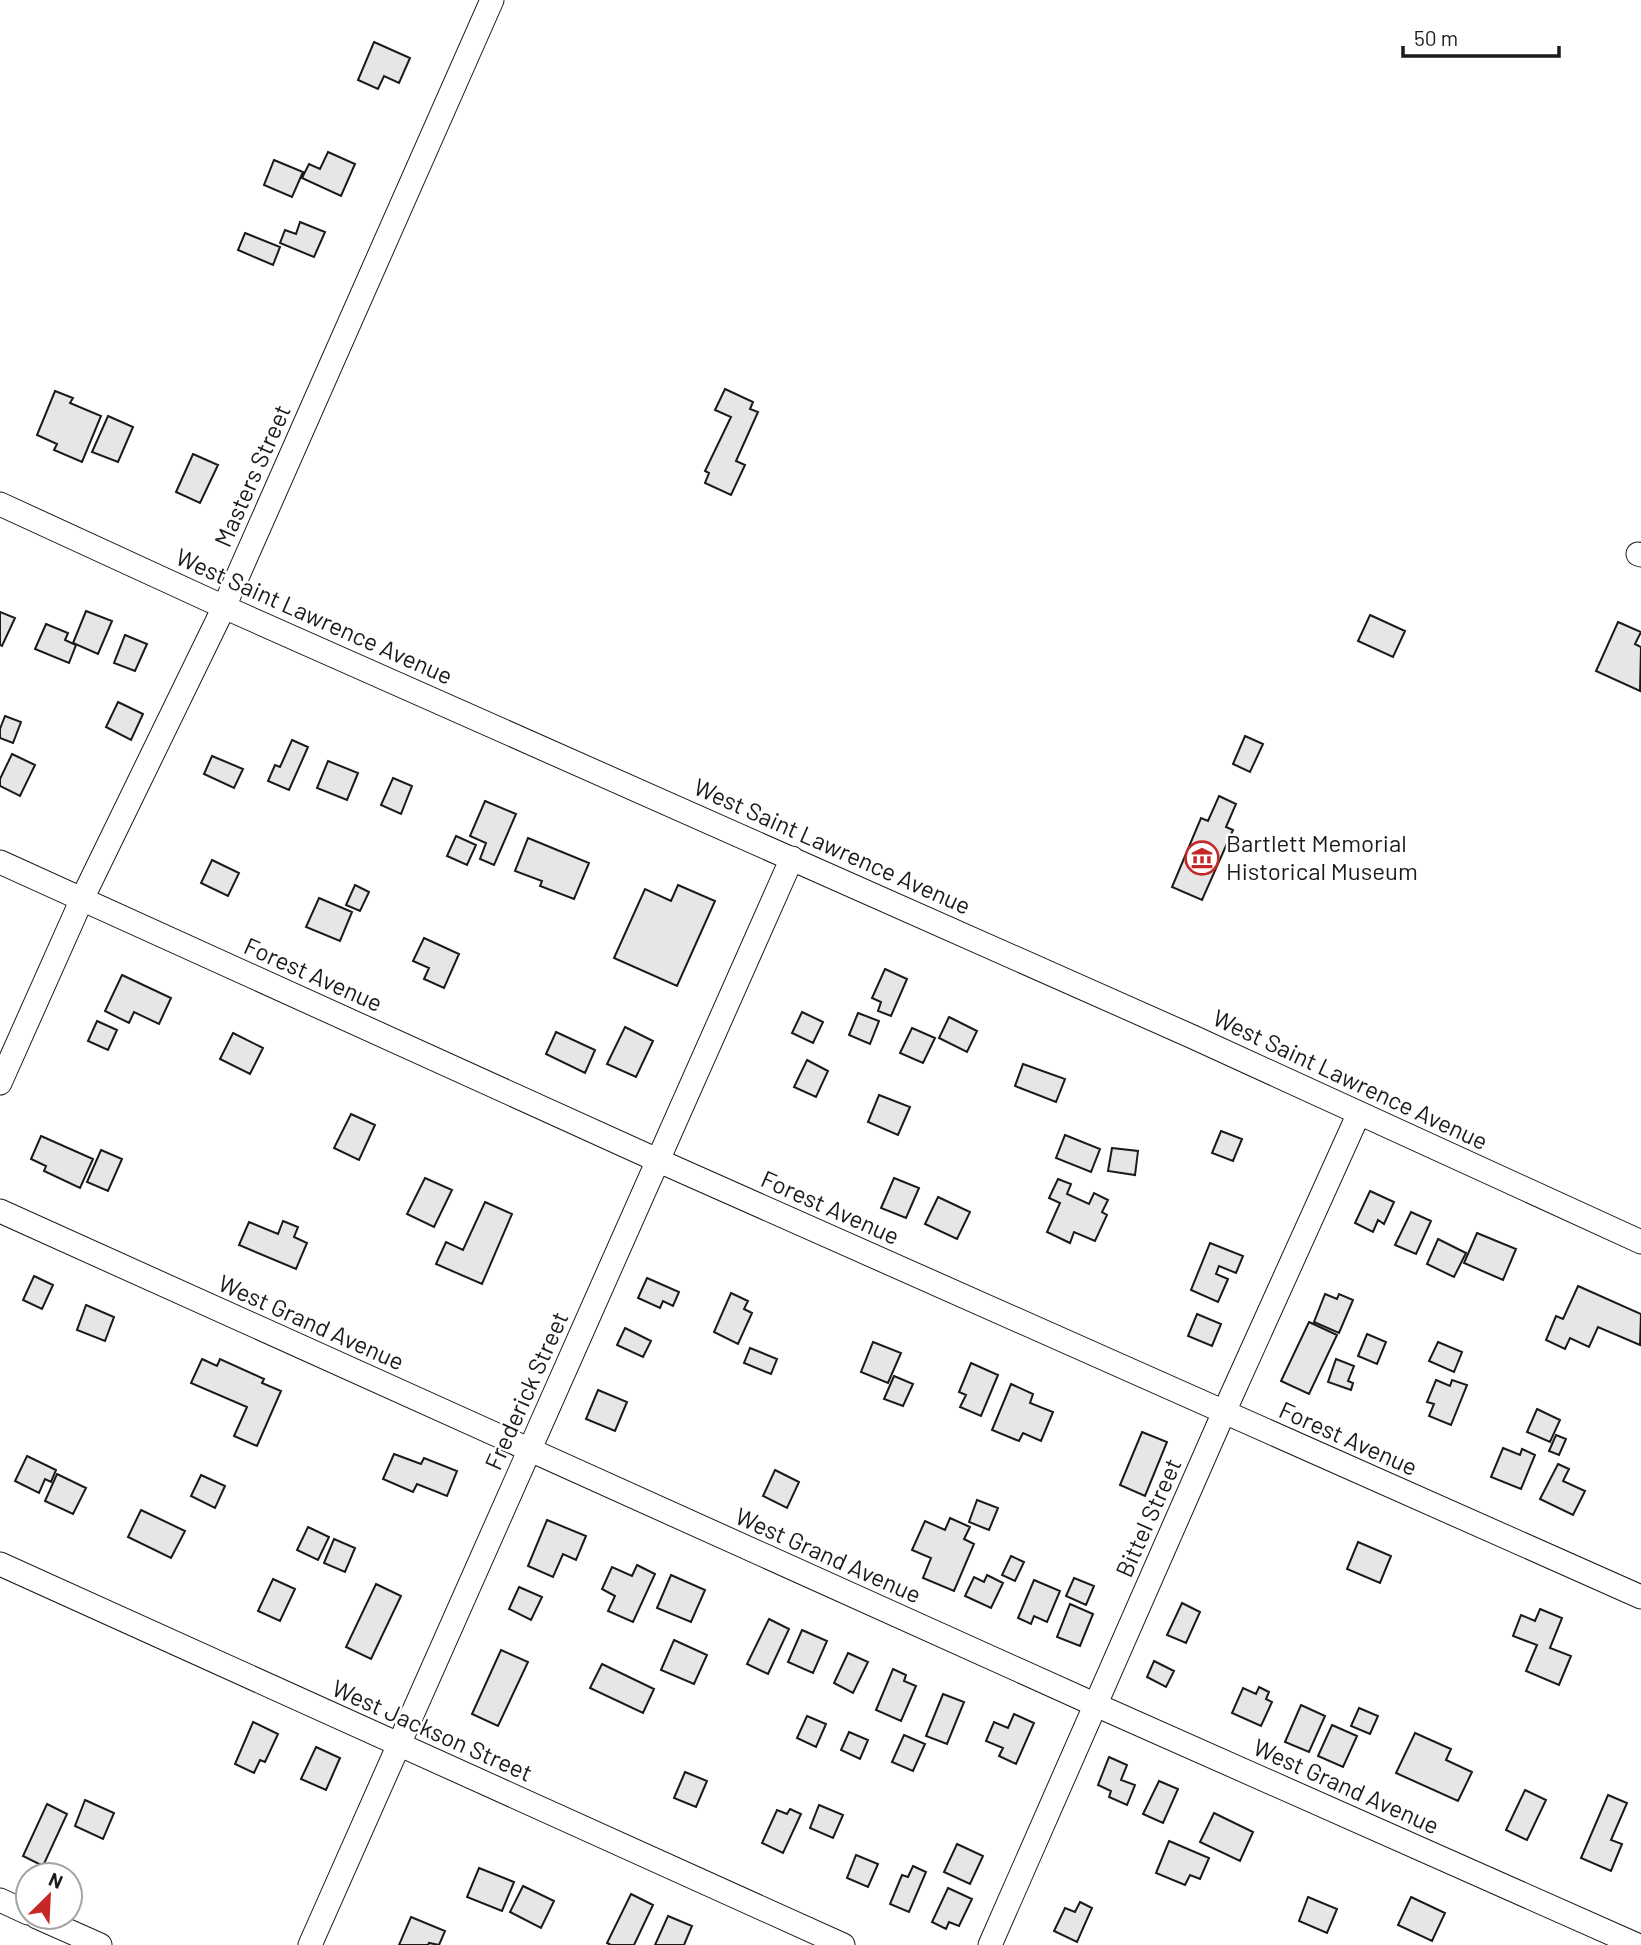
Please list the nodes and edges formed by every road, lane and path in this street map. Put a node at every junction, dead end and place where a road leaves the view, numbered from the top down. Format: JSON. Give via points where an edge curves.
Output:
{"nodes":[{"id":1,"x":492,"y":0,"type":"edge"},
{"id":2,"x":0,"y":505,"type":"edge"},
{"id":3,"x":224,"y":607,"type":"junction"},
{"id":4,"x":792,"y":858,"type":"junction"},
{"id":5,"x":0,"y":862,"type":"edge"},
{"id":6,"x":82,"y":900,"type":"junction"},
{"id":7,"x":0,"y":1083,"type":"edge"},
{"id":8,"x":1359,"y":1113,"type":"junction"},
{"id":9,"x":657,"y":1160,"type":"junction"},
{"id":10,"x":0,"y":1211,"type":"edge"},
{"id":11,"x":1641,"y":1242,"type":"edge"},
{"id":12,"x":1224,"y":1412,"type":"junction"},
{"id":13,"x":529,"y":1450,"type":"junction"},
{"id":14,"x":0,"y":1564,"type":"edge"},
{"id":15,"x":1641,"y":1597,"type":"edge"},
{"id":16,"x":1096,"y":1705,"type":"junction"},
{"id":17,"x":398,"y":1745,"type":"junction"},
{"id":18,"x":68,"y":1931,"type":"edge"},
{"id":19,"x":100,"y":1945,"type":"edge"},
{"id":20,"x":310,"y":1945,"type":"edge"},
{"id":21,"x":843,"y":1945,"type":"edge"},
{"id":22,"x":990,"y":1945,"type":"edge"},
{"id":23,"x":1637,"y":1945,"type":"edge"}],
"edges":[{"from":1,"to":3,"type":"street","name":"Masters Street"},
{"from":2,"to":3,"type":"street","name":"West Saint Lawrence Avenue"},
{"from":3,"to":4,"type":"street","name":"West Saint Lawrence Avenue"},
{"from":3,"to":6,"type":"street","name":"Masters Street"},
{"from":4,"to":8,"type":"street","name":"West Saint Lawrence Avenue"},
{"from":4,"to":9,"type":"street","name":"Frederick Street"},
{"from":5,"to":6,"type":"street","name":"Forest Avenue"},
{"from":6,"to":7,"type":"street","name":"Masters Street"},
{"from":6,"to":9,"type":"street","name":"Forest Avenue"},
{"from":8,"to":11,"type":"street","name":"West Saint Lawrence Avenue"},
{"from":8,"to":12,"type":"street","name":"Bittel Street"},
{"from":9,"to":12,"type":"street","name":"Forest Avenue"},
{"from":9,"to":13,"type":"street","name":"Frederick Street"},
{"from":10,"to":13,"type":"street","name":"West Grand Avenue"},
{"from":12,"to":15,"type":"street","name":"Forest Avenue"},
{"from":12,"to":16,"type":"street","name":"Bittel Street"},
{"from":13,"to":16,"type":"street","name":"West Grand Avenue"},
{"from":13,"to":17,"type":"street","name":"Frederick Street"},
{"from":14,"to":17,"type":"street","name":"West Jackson Street"},
{"from":16,"to":22,"type":"street","name":"Bittel Street"},
{"from":16,"to":23,"type":"street","name":"West Grand Avenue"},
{"from":17,"to":20,"type":"street","name":"Frederick Street"},
{"from":17,"to":21,"type":"street","name":"West Jackson Street"},
{"from":18,"to":19,"type":"street"}]}
